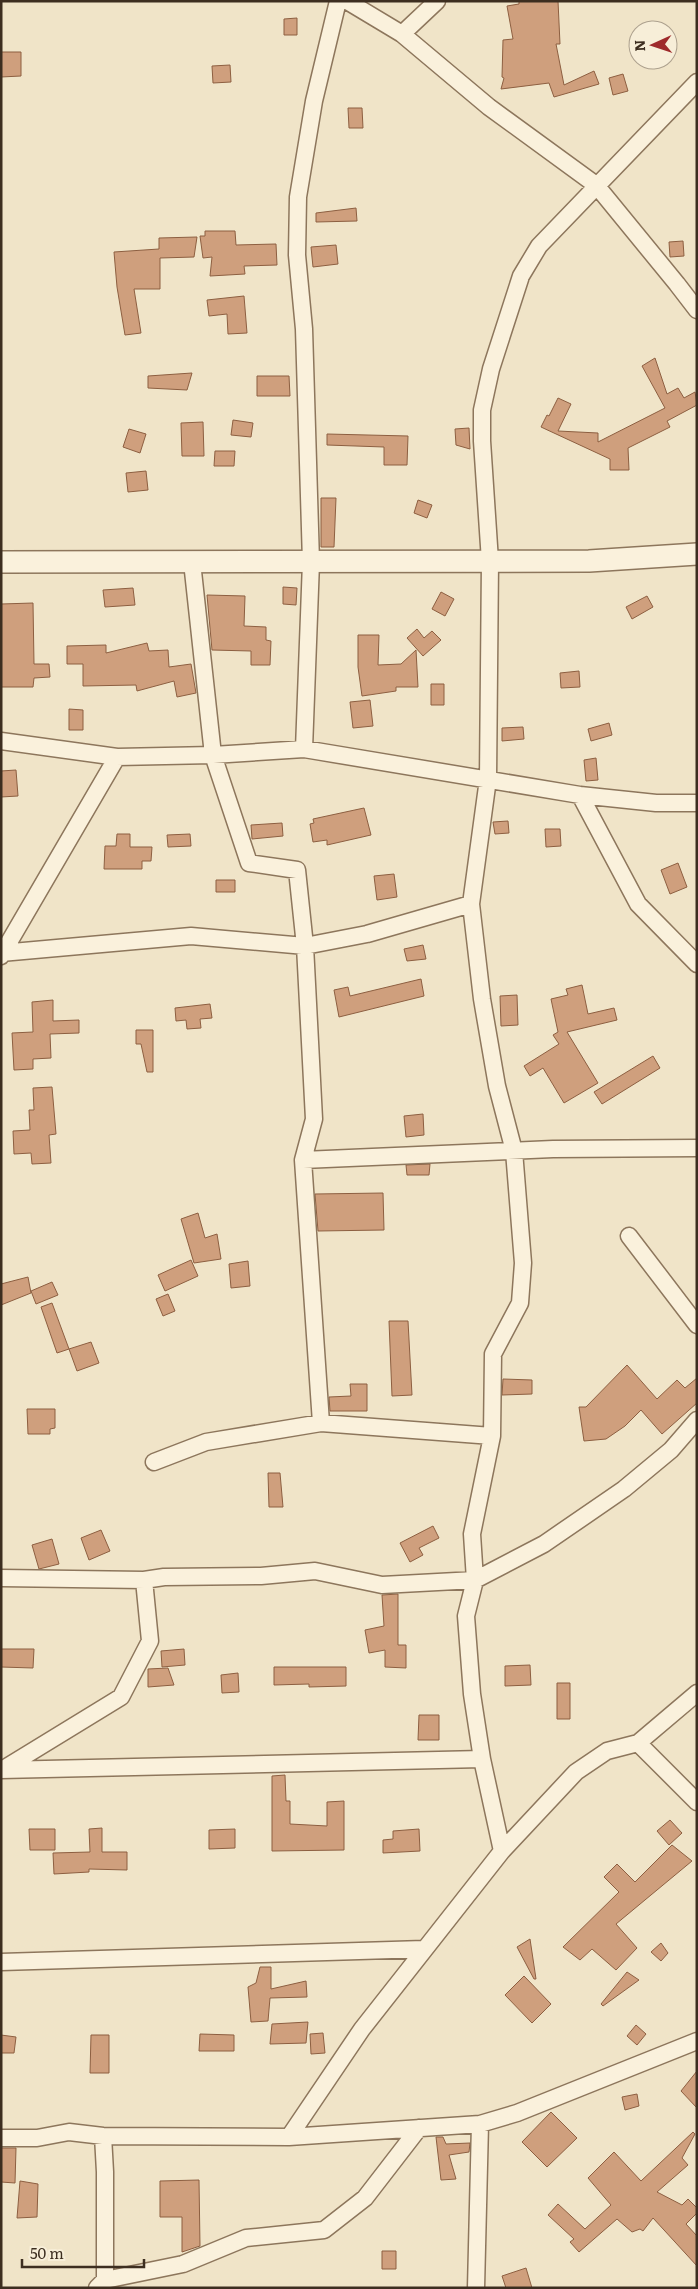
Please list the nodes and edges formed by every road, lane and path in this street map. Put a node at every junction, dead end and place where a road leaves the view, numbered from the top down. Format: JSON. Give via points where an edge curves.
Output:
{"nodes":[{"id":1,"x":338,"y":1,"type":"edge"},
{"id":2,"x":347,"y":1,"type":"edge"},
{"id":3,"x":437,"y":1,"type":"edge"},
{"id":4,"x":402,"y":34,"type":"junction"},
{"id":5,"x":697,"y":82,"type":"edge"},
{"id":6,"x":596,"y":186,"type":"junction"},
{"id":7,"x":697,"y":310,"type":"edge"},
{"id":8,"x":697,"y":554,"type":"edge"},
{"id":9,"x":490,"y":561,"type":"junction"},
{"id":10,"x":1,"y":562,"type":"edge"},
{"id":11,"x":192,"y":562,"type":"junction"},
{"id":12,"x":311,"y":562,"type":"junction"},
{"id":13,"x":1,"y":741,"type":"edge"},
{"id":14,"x":304,"y":749,"type":"junction"},
{"id":15,"x":213,"y":755,"type":"junction"},
{"id":16,"x":117,"y":757,"type":"junction"},
{"id":17,"x":488,"y":779,"type":"junction"},
{"id":18,"x":580,"y":795,"type":"junction"},
{"id":19,"x":697,"y":803,"type":"edge"},
{"id":20,"x":471,"y":904,"type":"junction"},
{"id":21,"x":304,"y":946,"type":"junction"},
{"id":22,"x":2,"y":954,"type":"edge"},
{"id":23,"x":697,"y":964,"type":"edge"},
{"id":24,"x":697,"y":1148,"type":"edge"},
{"id":25,"x":514,"y":1151,"type":"junction"},
{"id":26,"x":303,"y":1160,"type":"junction"},
{"id":27,"x":630,"y":1236,"type":"dead end"},
{"id":28,"x":697,"y":1325,"type":"edge"},
{"id":29,"x":697,"y":1420,"type":"edge"},
{"id":30,"x":321,"y":1423,"type":"junction"},
{"id":31,"x":492,"y":1436,"type":"junction"},
{"id":32,"x":154,"y":1462,"type":"dead end"},
{"id":33,"x":1,"y":1578,"type":"edge"},
{"id":34,"x":144,"y":1580,"type":"junction"},
{"id":35,"x":475,"y":1580,"type":"junction"},
{"id":36,"x":697,"y":1693,"type":"edge"},
{"id":37,"x":638,"y":1743,"type":"junction"},
{"id":38,"x":482,"y":1759,"type":"junction"},
{"id":39,"x":2,"y":1770,"type":"edge"},
{"id":40,"x":697,"y":1802,"type":"edge"},
{"id":41,"x":502,"y":1851,"type":"junction"},
{"id":42,"x":424,"y":1950,"type":"junction"},
{"id":43,"x":1,"y":1962,"type":"edge"},
{"id":44,"x":697,"y":2041,"type":"edge"},
{"id":45,"x":480,"y":2124,"type":"junction"},
{"id":46,"x":419,"y":2128,"type":"junction"},
{"id":47,"x":103,"y":2136,"type":"junction"},
{"id":48,"x":289,"y":2137,"type":"junction"},
{"id":49,"x":1,"y":2138,"type":"edge"},
{"id":50,"x":101,"y":2284,"type":"edge"},
{"id":51,"x":476,"y":2288,"type":"edge"}],
"edges":[{"from":1,"to":12,"type":"street","via":[[314,101],[298,197],[297,255],[304,329]]},
{"from":2,"to":4,"type":"street"},
{"from":3,"to":4,"type":"street"},
{"from":4,"to":6,"type":"street","via":[[489,108]]},
{"from":5,"to":6,"type":"street"},
{"from":6,"to":7,"type":"street"},
{"from":6,"to":9,"type":"street","via":[[539,246],[521,276],[492,369],[482,410]]},
{"from":8,"to":9,"type":"street","via":[[589,561]]},
{"from":9,"to":12,"type":"street"},
{"from":9,"to":17,"type":"street"},
{"from":10,"to":11,"type":"street"},
{"from":11,"to":12,"type":"street"},
{"from":11,"to":15,"type":"street"},
{"from":12,"to":14,"type":"street"},
{"from":13,"to":16,"type":"street"},
{"from":14,"to":15,"type":"street"},
{"from":14,"to":17,"type":"street"},
{"from":15,"to":16,"type":"street"},
{"from":15,"to":21,"type":"street","via":[[248,863],[297,870]]},
{"from":16,"to":22,"type":"street"},
{"from":17,"to":18,"type":"street"},
{"from":17,"to":20,"type":"street"},
{"from":18,"to":19,"type":"street","via":[[656,803]]},
{"from":18,"to":23,"type":"street","via":[[638,904]]},
{"from":20,"to":21,"type":"street","via":[[368,934]]},
{"from":20,"to":25,"type":"street","via":[[485,1018],[497,1086]]},
{"from":21,"to":22,"type":"street","via":[[191,936]]},
{"from":21,"to":26,"type":"street","via":[[314,1119]]},
{"from":24,"to":25,"type":"street"},
{"from":25,"to":26,"type":"street"},
{"from":25,"to":31,"type":"street","via":[[523,1263],[520,1303],[493,1354]]},
{"from":26,"to":30,"type":"street"},
{"from":27,"to":28,"type":"street"},
{"from":29,"to":35,"type":"street","via":[[671,1450],[624,1489],[544,1544]]},
{"from":30,"to":31,"type":"street"},
{"from":30,"to":32,"type":"street","via":[[206,1442]]},
{"from":31,"to":35,"type":"street","via":[[472,1534]]},
{"from":33,"to":34,"type":"street"},
{"from":34,"to":35,"type":"street","via":[[315,1571],[382,1585]]},
{"from":34,"to":39,"type":"street","via":[[150,1641],[121,1697]]},
{"from":35,"to":38,"type":"street","via":[[466,1616],[472,1694]]},
{"from":36,"to":37,"type":"street"},
{"from":37,"to":40,"type":"street"},
{"from":37,"to":41,"type":"street","via":[[607,1751],[576,1772]]},
{"from":38,"to":39,"type":"street"},
{"from":38,"to":41,"type":"street"},
{"from":41,"to":42,"type":"street"},
{"from":42,"to":43,"type":"street"},
{"from":42,"to":48,"type":"street","via":[[362,2028]]},
{"from":44,"to":45,"type":"street","via":[[518,2113]]},
{"from":45,"to":46,"type":"street"},
{"from":45,"to":51,"type":"street"},
{"from":46,"to":48,"type":"street"},
{"from":46,"to":50,"type":"street","via":[[365,2198],[324,2230],[246,2238],[183,2264]]},
{"from":47,"to":48,"type":"street"},
{"from":47,"to":49,"type":"street","via":[[69,2132],[37,2138]]},
{"from":47,"to":50,"type":"street"}]}
